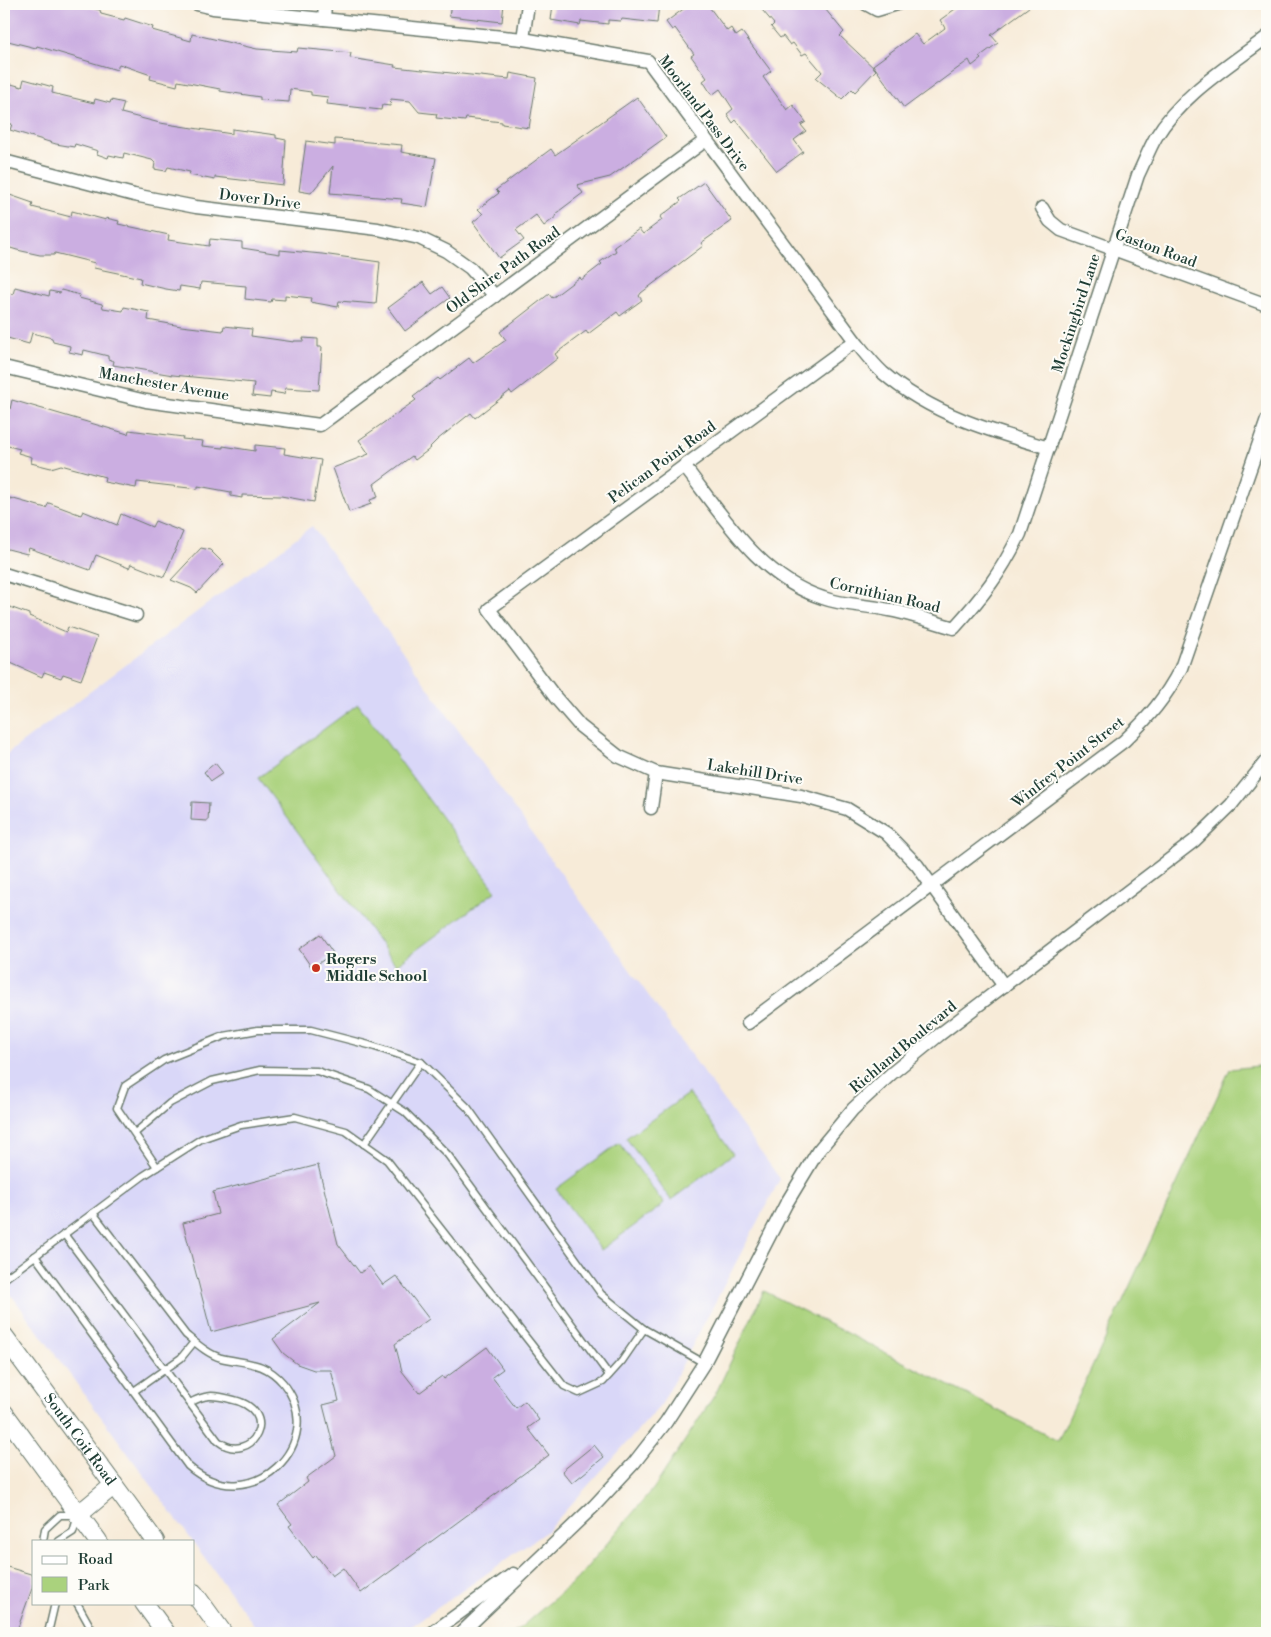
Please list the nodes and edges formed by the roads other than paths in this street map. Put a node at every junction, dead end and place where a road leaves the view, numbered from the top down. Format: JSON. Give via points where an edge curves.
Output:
{"nodes":[{"id":1,"x":197,"y":4,"type":"edge"},
{"id":2,"x":325,"y":4,"type":"edge"},
{"id":3,"x":528,"y":4,"type":"edge"},
{"id":4,"x":897,"y":4,"type":"edge"},
{"id":5,"x":871,"y":7,"type":"edge"},
{"id":6,"x":324,"y":19,"type":"junction"},
{"id":7,"x":1267,"y":37,"type":"edge"},
{"id":8,"x":523,"y":39,"type":"junction"},
{"id":9,"x":706,"y":140,"type":"junction"},
{"id":10,"x":4,"y":161,"type":"edge"},
{"id":11,"x":1042,"y":208,"type":"dead end"},
{"id":12,"x":1114,"y":250,"type":"junction"},
{"id":13,"x":495,"y":296,"type":"junction"},
{"id":14,"x":1267,"y":305,"type":"edge"},
{"id":15,"x":855,"y":341,"type":"junction"},
{"id":16,"x":4,"y":367,"type":"edge"},
{"id":17,"x":1267,"y":420,"type":"edge"},
{"id":18,"x":320,"y":425,"type":"joint"},
{"id":19,"x":1049,"y":448,"type":"junction"},
{"id":20,"x":684,"y":466,"type":"junction"},
{"id":21,"x":4,"y":574,"type":"edge"},
{"id":22,"x":489,"y":609,"type":"joint"},
{"id":23,"x":136,"y":615,"type":"dead end"},
{"id":24,"x":954,"y":628,"type":"joint"},
{"id":25,"x":1267,"y":760,"type":"edge"},
{"id":26,"x":656,"y":773,"type":"junction"},
{"id":27,"x":651,"y":808,"type":"dead end"},
{"id":28,"x":931,"y":885,"type":"junction"},
{"id":29,"x":1004,"y":986,"type":"junction"},
{"id":30,"x":748,"y":1023,"type":"dead end"},
{"id":31,"x":421,"y":1062,"type":"junction"},
{"id":32,"x":393,"y":1104,"type":"junction"},
{"id":33,"x":134,"y":1133,"type":"junction"},
{"id":34,"x":364,"y":1144,"type":"junction"},
{"id":35,"x":157,"y":1167,"type":"junction"},
{"id":36,"x":94,"y":1213,"type":"junction"},
{"id":37,"x":64,"y":1234,"type":"junction"},
{"id":38,"x":35,"y":1256,"type":"junction"},
{"id":39,"x":4,"y":1279,"type":"edge"},
{"id":40,"x":644,"y":1328,"type":"junction"},
{"id":41,"x":4,"y":1336,"type":"edge"},
{"id":42,"x":194,"y":1342,"type":"junction"},
{"id":43,"x":704,"y":1363,"type":"junction"},
{"id":44,"x":165,"y":1370,"type":"junction"},
{"id":45,"x":609,"y":1375,"type":"junction"},
{"id":46,"x":134,"y":1391,"type":"junction"},
{"id":47,"x":190,"y":1403,"type":"junction"},
{"id":48,"x":4,"y":1413,"type":"edge"},
{"id":49,"x":114,"y":1485,"type":"junction"},
{"id":50,"x":78,"y":1515,"type":"junction"},
{"id":51,"x":43,"y":1540,"type":"edge"},
{"id":52,"x":60,"y":1540,"type":"edge"},
{"id":53,"x":97,"y":1540,"type":"edge"},
{"id":54,"x":154,"y":1540,"type":"edge"},
{"id":55,"x":549,"y":1547,"type":"junction"},
{"id":56,"x":195,"y":1594,"type":"edge"},
{"id":57,"x":55,"y":1604,"type":"edge"},
{"id":58,"x":78,"y":1604,"type":"edge"},
{"id":59,"x":145,"y":1604,"type":"edge"},
{"id":60,"x":48,"y":1633,"type":"edge"},
{"id":61,"x":90,"y":1633,"type":"edge"},
{"id":62,"x":166,"y":1633,"type":"edge"},
{"id":63,"x":223,"y":1633,"type":"edge"},
{"id":64,"x":432,"y":1633,"type":"edge"},
{"id":65,"x":461,"y":1633,"type":"edge"}],
"edges":[{"from":1,"to":6,"type":"street","name":"Moorland Pass Drive"},
{"from":2,"to":6,"type":"street"},
{"from":3,"to":8,"type":"street"},
{"from":4,"to":5,"type":"street"},
{"from":6,"to":8,"type":"street","name":"Moorland Pass Drive"},
{"from":7,"to":12,"type":"street","name":"Mockingbird Lane","via":[[1210,81],[1178,110],[1156,136],[1138,175]]},
{"from":8,"to":9,"type":"street","name":"Moorland Pass Drive","via":[[648,61]]},
{"from":9,"to":13,"type":"street","name":"Old Shire Path Road"},
{"from":9,"to":15,"type":"street","name":"Moorland Pass Drive"},
{"from":10,"to":13,"type":"street","name":"Dover Drive","via":[[134,195],[196,207],[419,238],[470,268]]},
{"from":11,"to":12,"type":"street","name":"Gaston Road","via":[[1061,230]]},
{"from":12,"to":14,"type":"street","name":"Gaston Road"},
{"from":12,"to":19,"type":"street","name":"Mockingbird Lane"},
{"from":13,"to":18,"type":"street","name":"Old Shire Path Road"},
{"from":15,"to":19,"type":"street","name":"Moorland Pass Drive","via":[[882,372],[943,412],[981,429]]},
{"from":15,"to":20,"type":"street","name":"Pelican Point Road"},
{"from":16,"to":18,"type":"street","name":"Manchester Avenue","via":[[146,401]]},
{"from":17,"to":28,"type":"street","name":"Winfrey Point Street","via":[[1181,668],[1166,696],[1124,741]]},
{"from":19,"to":24,"type":"street","name":"Mockingbird Lane","via":[[1020,534],[1003,567],[987,592]]},
{"from":20,"to":22,"type":"street","name":"Pelican Point Road"},
{"from":20,"to":24,"type":"street","name":"Cornithian Road","via":[[763,563],[794,586],[824,599],[914,615]]},
{"from":21,"to":23,"type":"street"},
{"from":22,"to":26,"type":"street","name":"Lakehill Drive","via":[[580,726],[618,756]]},
{"from":25,"to":29,"type":"street","name":"Richland Boulevard","via":[[1231,805],[1194,841]]},
{"from":26,"to":27,"type":"street"},
{"from":26,"to":28,"type":"street","name":"Lakehill Drive","via":[[801,796],[847,809],[886,833]]},
{"from":28,"to":29,"type":"street","name":"Lakehill Drive"},
{"from":28,"to":30,"type":"street","name":"Winfrey Point Street"},
{"from":29,"to":43,"type":"street","name":"Richland Boulevard","via":[[891,1074],[853,1109],[818,1150],[786,1204]]},
{"from":31,"to":32,"type":"lane"},
{"from":31,"to":33,"type":"lane","via":[[310,1030],[258,1030],[224,1036],[164,1060],[125,1086],[117,1108]]},
{"from":31,"to":40,"type":"lane","via":[[468,1108],[601,1294]]},
{"from":32,"to":33,"type":"lane","via":[[369,1089],[316,1070],[260,1070],[212,1081],[170,1104]]},
{"from":32,"to":34,"type":"lane"},
{"from":32,"to":45,"type":"lane","via":[[406,1112],[448,1155]]},
{"from":33,"to":35,"type":"lane"},
{"from":34,"to":35,"type":"lane","via":[[346,1130],[295,1117],[233,1128],[201,1139]]},
{"from":34,"to":45,"type":"lane","via":[[386,1160],[564,1386],[579,1393]]},
{"from":35,"to":36,"type":"lane"},
{"from":36,"to":37,"type":"lane"},
{"from":36,"to":42,"type":"lane"},
{"from":37,"to":38,"type":"lane"},
{"from":37,"to":44,"type":"lane"},
{"from":38,"to":39,"type":"lane"},
{"from":38,"to":46,"type":"lane"},
{"from":40,"to":43,"type":"lane"},
{"from":40,"to":45,"type":"lane"},
{"from":41,"to":49,"type":"main road","name":"South Coit Road"},
{"from":42,"to":44,"type":"lane"},
{"from":42,"to":46,"type":"lane","via":[[220,1357],[256,1364],[284,1385],[294,1406],[296,1429],[289,1452],[274,1470],[265,1477],[242,1485],[208,1480],[188,1466]]},
{"from":43,"to":55,"type":"street","name":"Richland Boulevard","via":[[678,1405],[643,1451],[594,1506]]},
{"from":44,"to":46,"type":"lane"},
{"from":44,"to":47,"type":"lane"},
{"from":47,"to":47,"type":"lane","via":[[211,1395],[244,1402],[258,1415],[257,1435],[242,1447],[223,1445]]},
{"from":48,"to":50,"type":"main road"},
{"from":49,"to":50,"type":"main road"},
{"from":49,"to":54,"type":"main road","name":"South Coit Road"},
{"from":50,"to":51,"type":"lane","via":[[60,1515],[45,1529]]},
{"from":50,"to":52,"type":"lane","via":[[72,1532]]},
{"from":50,"to":53,"type":"main road"},
{"from":55,"to":64,"type":"street","name":"Richland Boulevard"},
{"from":55,"to":65,"type":"street","name":"Richland Boulevard"},
{"from":56,"to":63,"type":"main road"},
{"from":57,"to":60,"type":"lane"},
{"from":58,"to":61,"type":"lane","via":[[91,1628]]},
{"from":59,"to":62,"type":"main road"}]}
